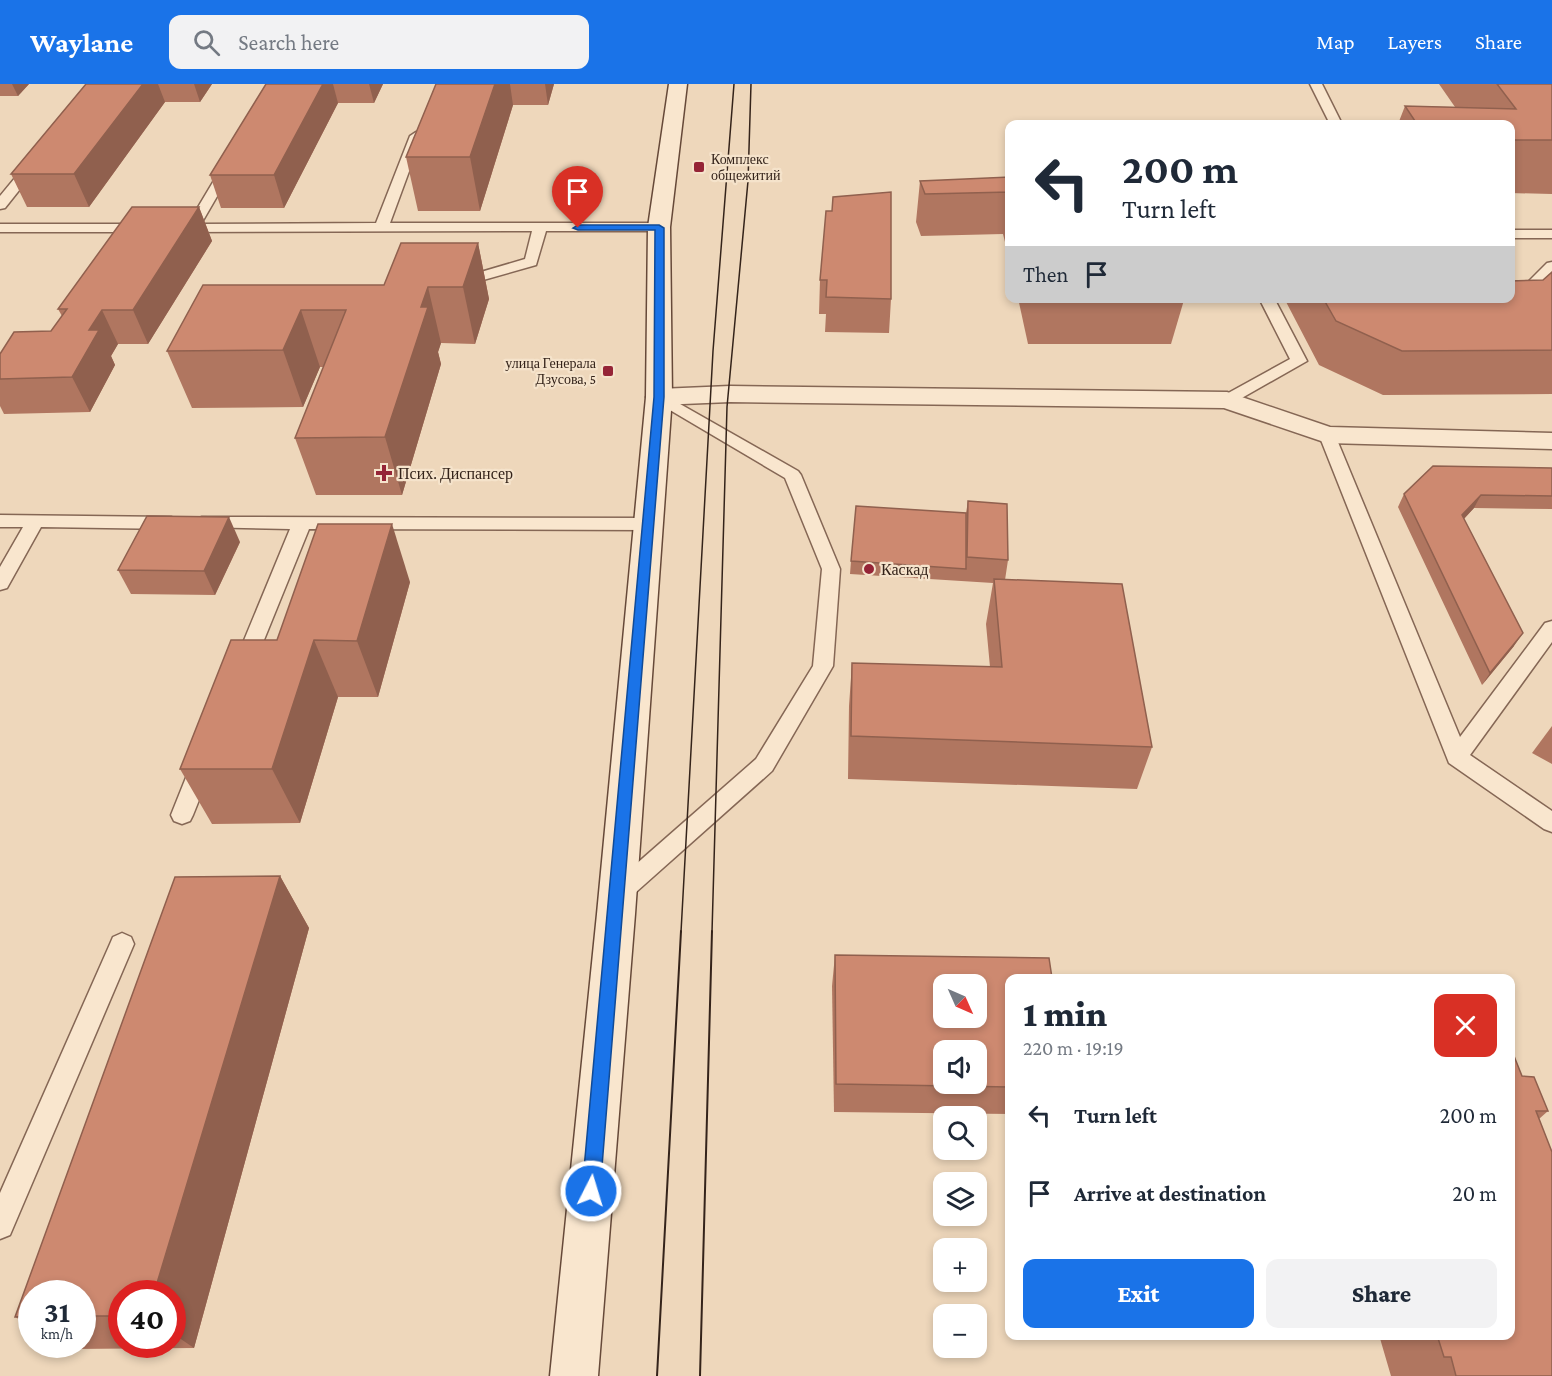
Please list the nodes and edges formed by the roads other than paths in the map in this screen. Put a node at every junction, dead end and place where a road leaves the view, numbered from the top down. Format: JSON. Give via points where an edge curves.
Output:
{"nodes":[{"id":1,"x":678,"y":84,"type":"edge"},
{"id":2,"x":1316,"y":84,"type":"edge"},
{"id":3,"x":1334,"y":120,"type":"edge"},
{"id":4,"x":420,"y":128,"type":"edge"},
{"id":5,"x":238,"y":150,"type":"edge"},
{"id":6,"x":44,"y":153,"type":"edge"},
{"id":7,"x":0,"y":205,"type":"edge"},
{"id":8,"x":0,"y":228,"type":"edge"},
{"id":9,"x":192,"y":228,"type":"junction"},
{"id":10,"x":381,"y":228,"type":"junction"},
{"id":11,"x":540,"y":228,"type":"junction"},
{"id":12,"x":659,"y":228,"type":"junction"},
{"id":13,"x":1515,"y":234,"type":"edge"},
{"id":14,"x":1552,"y":234,"type":"edge"},
{"id":15,"x":1552,"y":266,"type":"edge"},
{"id":16,"x":462,"y":282,"type":"edge"},
{"id":17,"x":1269,"y":303,"type":"edge"},
{"id":18,"x":1506,"y":312,"type":"edge"},
{"id":19,"x":659,"y":397,"type":"junction"},
{"id":20,"x":1227,"y":400,"type":"junction"},
{"id":21,"x":1327,"y":435,"type":"junction"},
{"id":22,"x":1552,"y":441,"type":"edge"},
{"id":23,"x":0,"y":521,"type":"edge"},
{"id":24,"x":36,"y":521,"type":"junction"},
{"id":25,"x":302,"y":523,"type":"junction"},
{"id":26,"x":649,"y":524,"type":"junction"},
{"id":27,"x":0,"y":583,"type":"edge"},
{"id":28,"x":1552,"y":628,"type":"edge"},
{"id":29,"x":235,"y":685,"type":"edge"},
{"id":30,"x":208,"y":750,"type":"edge"},
{"id":31,"x":1457,"y":757,"type":"junction"},
{"id":32,"x":182,"y":815,"type":"edge"},
{"id":33,"x":1552,"y":823,"type":"edge"},
{"id":34,"x":618,"y":894,"type":"junction"},
{"id":35,"x":122,"y":944,"type":"dead end"},
{"id":36,"x":0,"y":1225,"type":"edge"},
{"id":37,"x":574,"y":1376,"type":"edge"}],
"edges":[{"from":1,"to":12,"type":"street"},
{"from":2,"to":3,"type":"lane"},
{"from":4,"to":10,"type":"lane"},
{"from":5,"to":9,"type":"lane"},
{"from":6,"to":7,"type":"lane"},
{"from":8,"to":9,"type":"lane"},
{"from":9,"to":10,"type":"lane"},
{"from":10,"to":11,"type":"lane"},
{"from":11,"to":12,"type":"lane"},
{"from":11,"to":16,"type":"lane","via":[[531,262]]},
{"from":12,"to":19,"type":"street"},
{"from":13,"to":14,"type":"lane"},
{"from":15,"to":18,"type":"lane"},
{"from":17,"to":20,"type":"lane","via":[[1299,361]]},
{"from":19,"to":20,"type":"street","via":[[730,394]]},
{"from":19,"to":26,"type":"street"},
{"from":19,"to":34,"type":"lane","via":[[792,475],[831,569],[823,666],[764,765]]},
{"from":20,"to":21,"type":"street"},
{"from":21,"to":22,"type":"street"},
{"from":21,"to":31,"type":"lane"},
{"from":23,"to":24,"type":"lane"},
{"from":24,"to":25,"type":"lane"},
{"from":24,"to":27,"type":"lane"},
{"from":25,"to":26,"type":"lane"},
{"from":25,"to":29,"type":"lane"},
{"from":26,"to":34,"type":"street"},
{"from":28,"to":31,"type":"lane"},
{"from":30,"to":32,"type":"lane"},
{"from":31,"to":33,"type":"lane"},
{"from":34,"to":37,"type":"street"},
{"from":35,"to":36,"type":"lane"}]}
